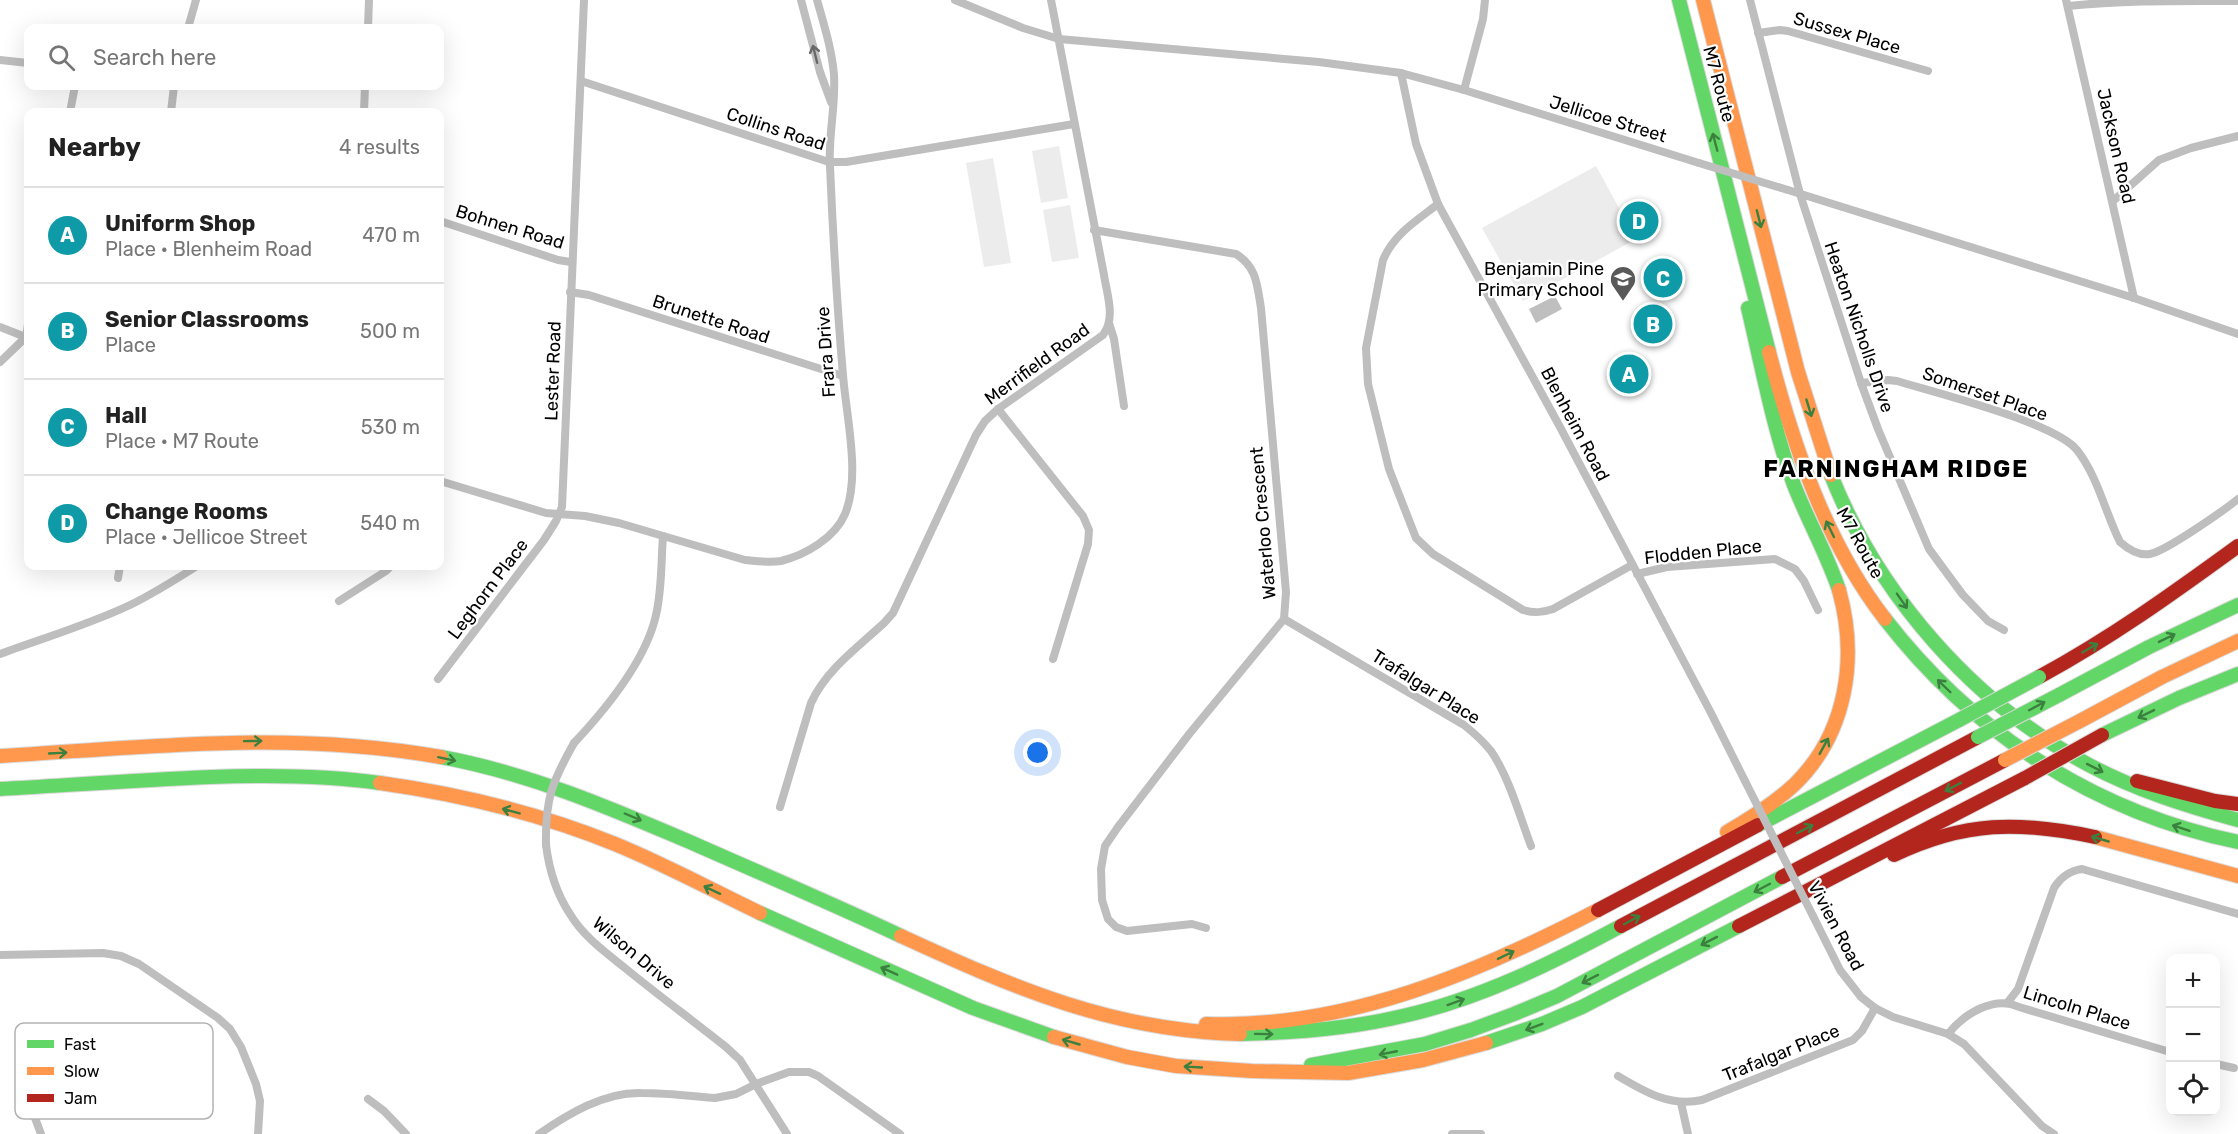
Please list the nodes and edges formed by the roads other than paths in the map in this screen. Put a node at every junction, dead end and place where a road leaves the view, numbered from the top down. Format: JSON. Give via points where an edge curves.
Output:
{"nodes":[{"id":1,"x":196,"y":0,"type":"edge"},
{"id":2,"x":369,"y":0,"type":"edge"},
{"id":3,"x":584,"y":0,"type":"edge"},
{"id":4,"x":801,"y":0,"type":"edge"},
{"id":5,"x":817,"y":0,"type":"edge"},
{"id":6,"x":955,"y":0,"type":"edge"},
{"id":7,"x":1051,"y":0,"type":"edge"},
{"id":8,"x":1485,"y":0,"type":"edge"},
{"id":9,"x":1679,"y":0,"type":"edge"},
{"id":10,"x":1703,"y":0,"type":"edge"},
{"id":11,"x":1750,"y":0,"type":"edge"},
{"id":12,"x":2238,"y":1,"type":"edge"},
{"id":13,"x":2067,"y":3,"type":"edge"},
{"id":14,"x":189,"y":24,"type":"edge"},
{"id":15,"x":368,"y":24,"type":"edge"},
{"id":16,"x":1758,"y":33,"type":"junction"},
{"id":17,"x":1059,"y":39,"type":"junction"},
{"id":18,"x":0,"y":60,"type":"edge"},
{"id":19,"x":24,"y":63,"type":"edge"},
{"id":20,"x":1928,"y":71,"type":"dead end"},
{"id":21,"x":1401,"y":73,"type":"junction"},
{"id":22,"x":582,"y":81,"type":"junction"},
{"id":23,"x":74,"y":90,"type":"edge"},
{"id":24,"x":174,"y":90,"type":"edge"},
{"id":25,"x":365,"y":90,"type":"edge"},
{"id":26,"x":1464,"y":90,"type":"junction"},
{"id":27,"x":832,"y":106,"type":"junction"},
{"id":28,"x":71,"y":108,"type":"edge"},
{"id":29,"x":171,"y":108,"type":"edge"},
{"id":30,"x":364,"y":108,"type":"edge"},
{"id":31,"x":1074,"y":124,"type":"junction"},
{"id":32,"x":2238,"y":136,"type":"edge"},
{"id":33,"x":829,"y":162,"type":"junction"},
{"id":34,"x":1728,"y":191,"type":"junction"},
{"id":35,"x":1800,"y":194,"type":"junction"},
{"id":36,"x":2113,"y":201,"type":"junction"},
{"id":37,"x":1438,"y":204,"type":"junction"},
{"id":38,"x":444,"y":222,"type":"edge"},
{"id":39,"x":1094,"y":230,"type":"junction"},
{"id":40,"x":571,"y":262,"type":"junction"},
{"id":41,"x":570,"y":292,"type":"junction"},
{"id":42,"x":2134,"y":298,"type":"junction"},
{"id":43,"x":1110,"y":323,"type":"junction"},
{"id":44,"x":0,"y":327,"type":"edge"},
{"id":45,"x":2238,"y":334,"type":"edge"},
{"id":46,"x":24,"y":337,"type":"edge"},
{"id":47,"x":24,"y":341,"type":"edge"},
{"id":48,"x":0,"y":362,"type":"edge"},
{"id":49,"x":843,"y":376,"type":"junction"},
{"id":50,"x":1861,"y":383,"type":"junction"},
{"id":51,"x":1124,"y":406,"type":"dead end"},
{"id":52,"x":998,"y":409,"type":"junction"},
{"id":53,"x":444,"y":482,"type":"edge"},
{"id":54,"x":2238,"y":499,"type":"edge"},
{"id":55,"x":559,"y":515,"type":"junction"},
{"id":56,"x":663,"y":537,"type":"junction"},
{"id":57,"x":2238,"y":546,"type":"edge"},
{"id":58,"x":1632,"y":565,"type":"junction"},
{"id":59,"x":119,"y":570,"type":"edge"},
{"id":60,"x":191,"y":570,"type":"edge"},
{"id":61,"x":388,"y":570,"type":"edge"},
{"id":62,"x":1637,"y":574,"type":"junction"},
{"id":63,"x":118,"y":578,"type":"dead end"},
{"id":64,"x":339,"y":601,"type":"dead end"},
{"id":65,"x":2238,"y":605,"type":"edge"},
{"id":66,"x":1818,"y":610,"type":"dead end"},
{"id":67,"x":1284,"y":619,"type":"junction"},
{"id":68,"x":2004,"y":630,"type":"dead end"},
{"id":69,"x":2238,"y":641,"type":"edge"},
{"id":70,"x":0,"y":654,"type":"edge"},
{"id":71,"x":1053,"y":659,"type":"dead end"},
{"id":72,"x":2238,"y":674,"type":"edge"},
{"id":73,"x":438,"y":679,"type":"dead end"},
{"id":74,"x":0,"y":756,"type":"edge"},
{"id":75,"x":1745,"y":781,"type":"joint"},
{"id":76,"x":2123,"y":782,"type":"junction"},
{"id":77,"x":0,"y":789,"type":"edge"},
{"id":78,"x":2238,"y":804,"type":"edge"},
{"id":79,"x":780,"y":807,"type":"dead end"},
{"id":80,"x":2238,"y":820,"type":"edge"},
{"id":81,"x":2238,"y":842,"type":"edge"},
{"id":82,"x":1532,"y":846,"type":"dead end"},
{"id":83,"x":2238,"y":876,"type":"edge"},
{"id":84,"x":1817,"y":886,"type":"junction"},
{"id":85,"x":1628,"y":893,"type":"junction"},
{"id":86,"x":2238,"y":914,"type":"edge"},
{"id":87,"x":1206,"y":928,"type":"dead end"},
{"id":88,"x":0,"y":955,"type":"edge"},
{"id":89,"x":2008,"y":1002,"type":"junction"},
{"id":90,"x":1875,"y":1008,"type":"junction"},
{"id":91,"x":1122,"y":1021,"type":"junction"},
{"id":92,"x":1948,"y":1034,"type":"junction"},
{"id":93,"x":2166,"y":1051,"type":"edge"},
{"id":94,"x":2220,"y":1065,"type":"edge"},
{"id":95,"x":2234,"y":1068,"type":"dead end"},
{"id":96,"x":1273,"y":1070,"type":"junction"},
{"id":97,"x":1618,"y":1076,"type":"dead end"},
{"id":98,"x":756,"y":1084,"type":"junction"},
{"id":99,"x":368,"y":1099,"type":"dead end"},
{"id":100,"x":1682,"y":1103,"type":"junction"},
{"id":101,"x":35,"y":1119,"type":"edge"},
{"id":102,"x":41,"y":1134,"type":"edge"},
{"id":103,"x":258,"y":1134,"type":"edge"},
{"id":104,"x":406,"y":1134,"type":"edge"},
{"id":105,"x":539,"y":1134,"type":"edge"},
{"id":106,"x":787,"y":1134,"type":"edge"},
{"id":107,"x":900,"y":1134,"type":"edge"},
{"id":108,"x":1452,"y":1134,"type":"edge"},
{"id":109,"x":1481,"y":1134,"type":"edge"},
{"id":110,"x":1688,"y":1134,"type":"edge"},
{"id":111,"x":2054,"y":1134,"type":"edge"}],
"edges":[{"from":1,"to":14,"type":"street"},
{"from":2,"to":15,"type":"street"},
{"from":3,"to":22,"type":"street","name":"Lester Road"},
{"from":27,"to":4,"type":"street","name":"Frara Drive","one_way":true},
{"from":5,"to":27,"type":"street","name":"Frara Drive","via":[[830,48]]},
{"from":6,"to":17,"type":"street","name":"Jellicoe Street"},
{"from":7,"to":17,"type":"street","name":"Merrifield Road"},
{"from":8,"to":26,"type":"street"},
{"from":34,"to":9,"type":"highway","name":"M7 Route","one_way":true},
{"from":10,"to":76,"type":"highway","name":"M7 Route","one_way":true,"via":[[1810,415],[1830,475],[1869,554],[1935,644],[1986,694],[2059,749]]},
{"from":11,"to":16,"type":"street","name":"Heaton Nicholls Drive"},
{"from":12,"to":13,"type":"street"},
{"from":13,"to":36,"type":"street","name":"Jackson Road"},
{"from":16,"to":20,"type":"street","name":"Sussex Place","via":[[1788,31]]},
{"from":16,"to":35,"type":"street","name":"Heaton Nicholls Drive"},
{"from":17,"to":21,"type":"street","name":"Jellicoe Street"},
{"from":17,"to":31,"type":"street","name":"Merrifield Road"},
{"from":18,"to":19,"type":"street"},
{"from":21,"to":26,"type":"street","name":"Jellicoe Street"},
{"from":21,"to":37,"type":"street","name":"Blenheim Road","via":[[1416,144]]},
{"from":22,"to":33,"type":"street","name":"Collins Road"},
{"from":22,"to":40,"type":"street","name":"Lester Road"},
{"from":23,"to":28,"type":"street"},
{"from":24,"to":29,"type":"street"},
{"from":25,"to":30,"type":"street"},
{"from":26,"to":35,"type":"street","name":"Jellicoe Street","bridge":true},
{"from":27,"to":33,"type":"street","name":"Frara Drive"},
{"from":31,"to":33,"type":"street","name":"Collins Road"},
{"from":31,"to":39,"type":"street","name":"Merrifield Road"},
{"from":32,"to":36,"type":"street","via":[[2159,160]]},
{"from":33,"to":49,"type":"street","name":"Frara Drive"},
{"from":81,"to":34,"type":"highway","name":"M7 Route","one_way":true,"via":[[2127,809],[2063,777],[1958,700],[1895,632],[1838,546],[1802,466]]},
{"from":85,"to":34,"type":"highway","one_way":true,"via":[[1779,798],[1813,765],[1829,736],[1848,670],[1850,642],[1845,610],[1784,455],[1741,277]]},
{"from":35,"to":42,"type":"street","name":"Jellicoe Street"},
{"from":35,"to":50,"type":"street","name":"Heaton Nicholls Drive"},
{"from":36,"to":42,"type":"street","name":"Jackson Road"},
{"from":37,"to":58,"type":"street","name":"Blenheim Road"},
{"from":37,"to":58,"type":"street","via":[[1389,246],[1366,348],[1368,384],[1389,469],[1416,538],[1433,554],[1523,610],[1533,612],[1553,609]]},
{"from":38,"to":40,"type":"street","name":"Bohnen Road"},
{"from":39,"to":43,"type":"street","name":"Merrifield Road"},
{"from":39,"to":67,"type":"street","name":"Waterloo Crescent","via":[[1236,254],[1255,274],[1286,592]]},
{"from":40,"to":41,"type":"street","name":"Lester Road"},
{"from":41,"to":49,"type":"street","name":"Brunette Road"},
{"from":41,"to":55,"type":"street","name":"Lester Road"},
{"from":42,"to":45,"type":"street","name":"Jellicoe Street"},
{"from":43,"to":51,"type":"street"},
{"from":43,"to":52,"type":"street","name":"Merrifield Road","via":[[1103,335]]},
{"from":44,"to":46,"type":"street"},
{"from":47,"to":48,"type":"street"},
{"from":49,"to":56,"type":"street","name":"Frara Drive","via":[[853,475],[845,515],[832,533],[808,550],[781,561],[763,562]]},
{"from":50,"to":54,"type":"street","name":"Somerset Place","via":[[1897,381],[2025,422],[2062,438],[2075,448],[2090,472],[2120,542],[2140,554],[2164,549]]},
{"from":50,"to":68,"type":"street","name":"Heaton Nicholls Drive","via":[[1929,549],[1963,595],[1988,621]]},
{"from":52,"to":71,"type":"street","via":[[1083,516],[1089,530],[1089,544]]},
{"from":52,"to":79,"type":"street","name":"Merrifield Road","via":[[976,435],[893,613],[817,690]]},
{"from":53,"to":55,"type":"street"},
{"from":55,"to":56,"type":"street","via":[[619,523]]},
{"from":55,"to":73,"type":"street","name":"Leghorn Place"},
{"from":56,"to":98,"type":"street","name":"Wilson Drive","bridge":true,"via":[[656,617],[645,644],[606,707],[574,743],[549,796],[549,865],[570,914],[585,933],[726,1047]]},
{"from":85,"to":57,"type":"highway","one_way":true,"bridge":true,"via":[[2092,648]]},
{"from":58,"to":62,"type":"street","name":"Blenheim Road"},
{"from":59,"to":63,"type":"street"},
{"from":60,"to":70,"type":"street","via":[[122,609]]},
{"from":61,"to":64,"type":"street"},
{"from":62,"to":66,"type":"street","name":"Flodden Place","via":[[1667,567],[1775,559],[1794,569]]},
{"from":62,"to":75,"type":"street","name":"Blenheim Road"},
{"from":91,"to":65,"type":"highway","one_way":true,"bridge":true,"via":[[1206,1033],[1287,1034],[1363,1025],[1431,1010],[1494,988],[1569,954],[2149,647]]},
{"from":67,"to":82,"type":"street","name":"Trafalgar Place","via":[[1464,725],[1481,739],[1503,774]]},
{"from":67,"to":87,"type":"street","name":"Waterloo Crescent","via":[[1190,733],[1106,846],[1101,900],[1108,919],[1116,927],[1127,931],[1192,924]]},
{"from":69,"to":96,"type":"highway","one_way":true,"bridge":true,"via":[[2172,672],[1557,996],[1441,1040],[1390,1053]]},
{"from":72,"to":84,"type":"highway","one_way":true,"bridge":true,"via":[[2102,735]]},
{"from":74,"to":91,"type":"highway","one_way":true,"via":[[289,741],[389,749],[488,767],[547,784],[628,815],[985,975]]},
{"from":75,"to":90,"type":"street","name":"Vivien Road","bridge":true,"via":[[1850,985]]},
{"from":76,"to":78,"type":"highway","via":[[2146,782]]},
{"from":76,"to":80,"type":"highway","name":"M7 Route"},
{"from":96,"to":77,"type":"highway","one_way":true,"via":[[1176,1066],[1064,1040],[963,1003],[796,930],[615,844],[538,818],[418,788],[348,778],[282,775]]},
{"from":83,"to":84,"type":"highway","one_way":true,"via":[[2073,831],[2006,825],[1935,838]]},
{"from":84,"to":96,"type":"highway","one_way":true,"via":[[1582,1007],[1513,1035],[1423,1060],[1348,1072]]},
{"from":91,"to":85,"type":"highway","one_way":true,"via":[[1214,1024],[1351,1010],[1483,967]]},
{"from":86,"to":89,"type":"street","via":[[2082,869],[2074,870],[2054,888],[2018,989]]},
{"from":88,"to":103,"type":"street","via":[[121,956],[218,1018],[241,1047],[256,1084],[260,1101]]},
{"from":89,"to":92,"type":"street","name":"Lincoln Place","via":[[1980,1008],[1965,1016]]},
{"from":89,"to":93,"type":"street","name":"Lincoln Place"},
{"from":90,"to":92,"type":"street","name":"Vivien Road"},
{"from":90,"to":100,"type":"street","name":"Trafalgar Place","via":[[1853,1040],[1702,1100]]},
{"from":92,"to":111,"type":"street","via":[[1974,1051],[2029,1113]]},
{"from":94,"to":95,"type":"street"},
{"from":97,"to":100,"type":"street","name":"Trafalgar Place","via":[[1646,1093]]},
{"from":98,"to":105,"type":"street","via":[[736,1094],[715,1098],[639,1092],[620,1096],[566,1115]]},
{"from":98,"to":106,"type":"street","name":"Wilson Drive"},
{"from":98,"to":107,"type":"street","via":[[789,1072],[809,1072]]},
{"from":99,"to":104,"type":"street"},
{"from":100,"to":110,"type":"street"},
{"from":101,"to":102,"type":"street"},
{"from":108,"to":109,"type":"street"}]}
